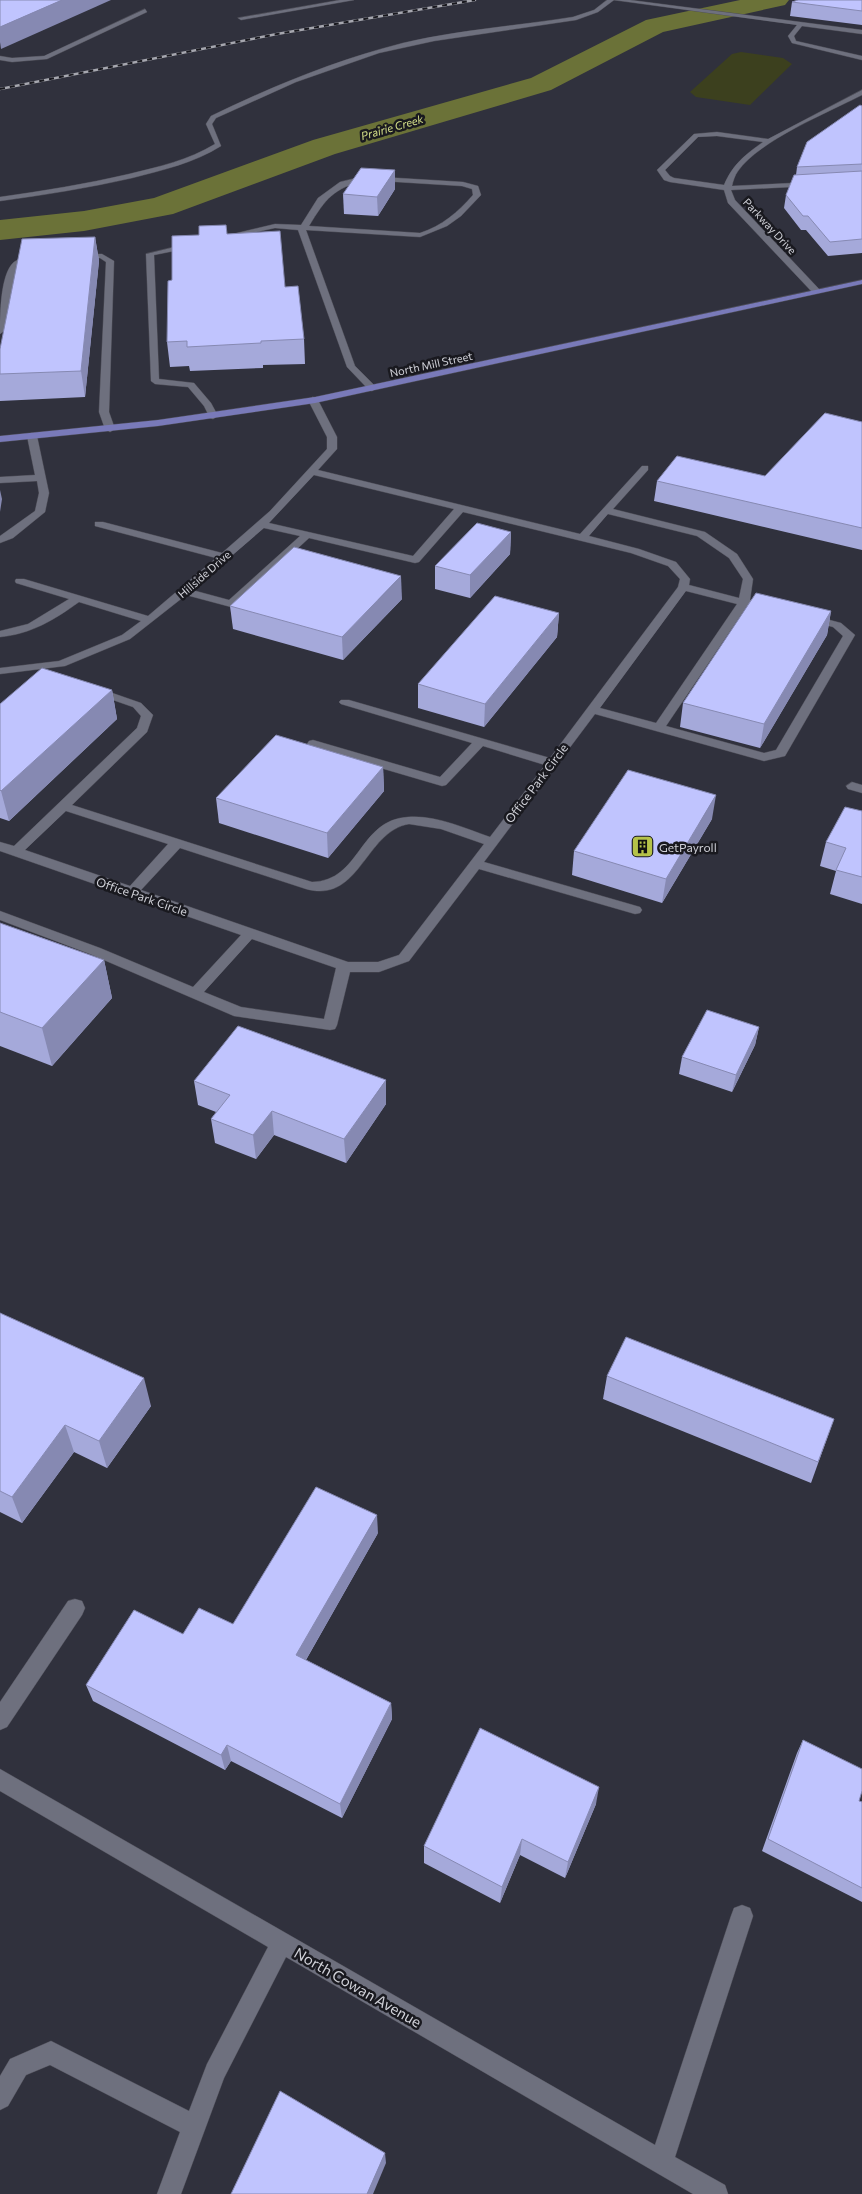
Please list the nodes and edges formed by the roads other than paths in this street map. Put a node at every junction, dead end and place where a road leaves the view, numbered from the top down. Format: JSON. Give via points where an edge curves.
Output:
{"nodes":[{"id":1,"x":351,"y":0,"type":"edge"},
{"id":2,"x":610,"y":0,"type":"edge"},
{"id":3,"x":617,"y":0,"type":"edge"},
{"id":4,"x":145,"y":11,"type":"dead end"},
{"id":5,"x":241,"y":18,"type":"dead end"},
{"id":6,"x":801,"y":24,"type":"junction"},
{"id":7,"x":862,"y":32,"type":"edge"},
{"id":8,"x":0,"y":58,"type":"edge"},
{"id":9,"x":862,"y":58,"type":"edge"},
{"id":10,"x":862,"y":92,"type":"edge"},
{"id":11,"x":769,"y":141,"type":"junction"},
{"id":12,"x":823,"y":183,"type":"edge"},
{"id":13,"x":727,"y":188,"type":"junction"},
{"id":14,"x":0,"y":199,"type":"edge"},
{"id":15,"x":304,"y":226,"type":"junction"},
{"id":16,"x":218,"y":239,"type":"edge"},
{"id":17,"x":198,"y":243,"type":"edge"},
{"id":18,"x":69,"y":256,"type":"edge"},
{"id":19,"x":41,"y":257,"type":"edge"},
{"id":20,"x":862,"y":282,"type":"edge"},
{"id":21,"x":816,"y":291,"type":"junction"},
{"id":22,"x":0,"y":331,"type":"edge"},
{"id":23,"x":372,"y":388,"type":"junction"},
{"id":24,"x":313,"y":400,"type":"junction"},
{"id":25,"x":213,"y":416,"type":"junction"},
{"id":26,"x":110,"y":429,"type":"junction"},
{"id":27,"x":32,"y":436,"type":"junction"},
{"id":28,"x":0,"y":439,"type":"edge"},
{"id":29,"x":645,"y":468,"type":"dead end"},
{"id":30,"x":311,"y":471,"type":"junction"},
{"id":31,"x":41,"y":478,"type":"junction"},
{"id":32,"x":0,"y":480,"type":"edge"},
{"id":33,"x":461,"y":508,"type":"junction"},
{"id":34,"x":606,"y":510,"type":"junction"},
{"id":35,"x":99,"y":524,"type":"dead end"},
{"id":36,"x":262,"y":524,"type":"junction"},
{"id":37,"x":307,"y":535,"type":"junction"},
{"id":38,"x":582,"y":538,"type":"junction"},
{"id":39,"x":0,"y":540,"type":"edge"},
{"id":40,"x":223,"y":557,"type":"junction"},
{"id":41,"x":20,"y":581,"type":"dead end"},
{"id":42,"x":683,"y":587,"type":"junction"},
{"id":43,"x":185,"y":591,"type":"junction"},
{"id":44,"x":77,"y":598,"type":"junction"},
{"id":45,"x":744,"y":602,"type":"junction"},
{"id":46,"x":781,"y":611,"type":"edge"},
{"id":47,"x":800,"y":616,"type":"edge"},
{"id":48,"x":150,"y":620,"type":"junction"},
{"id":49,"x":0,"y":634,"type":"edge"},
{"id":50,"x":40,"y":667,"type":"junction"},
{"id":51,"x":0,"y":671,"type":"edge"},
{"id":52,"x":53,"y":676,"type":"edge"},
{"id":53,"x":87,"y":688,"type":"edge"},
{"id":54,"x":345,"y":702,"type":"dead end"},
{"id":55,"x":592,"y":709,"type":"junction"},
{"id":56,"x":659,"y":727,"type":"junction"},
{"id":57,"x":479,"y":743,"type":"junction"},
{"id":58,"x":313,"y":744,"type":"edge"},
{"id":59,"x":553,"y":763,"type":"junction"},
{"id":60,"x":63,"y":806,"type":"junction"},
{"id":61,"x":492,"y":842,"type":"junction"},
{"id":62,"x":177,"y":843,"type":"junction"},
{"id":63,"x":0,"y":846,"type":"edge"},
{"id":64,"x":16,"y":852,"type":"junction"},
{"id":65,"x":475,"y":864,"type":"junction"},
{"id":66,"x":132,"y":892,"type":"junction"},
{"id":67,"x":635,"y":910,"type":"dead end"},
{"id":68,"x":0,"y":916,"type":"edge"},
{"id":69,"x":250,"y":933,"type":"junction"},
{"id":70,"x":344,"y":966,"type":"junction"},
{"id":71,"x":195,"y":993,"type":"junction"},
{"id":72,"x":75,"y":1608,"type":"dead end"},
{"id":73,"x":0,"y":1720,"type":"edge"},
{"id":74,"x":0,"y":1779,"type":"edge"},
{"id":75,"x":742,"y":1916,"type":"dead end"},
{"id":76,"x":282,"y":1942,"type":"junction"},
{"id":77,"x":0,"y":2098,"type":"edge"},
{"id":78,"x":196,"y":2127,"type":"junction"},
{"id":79,"x":661,"y":2162,"type":"junction"},
{"id":80,"x":170,"y":2194,"type":"edge"},
{"id":81,"x":716,"y":2194,"type":"edge"}],
"edges":[{"from":1,"to":5,"type":"street"},
{"from":2,"to":14,"type":"street","via":[[596,11],[574,20],[434,39],[390,48],[333,66],[213,117],[209,124],[219,145],[213,151],[168,166],[40,194]]},
{"from":3,"to":6,"type":"street"},
{"from":4,"to":8,"type":"street","via":[[46,58]]},
{"from":6,"to":7,"type":"street"},
{"from":6,"to":9,"type":"street","via":[[791,36],[794,42]]},
{"from":10,"to":11,"type":"street"},
{"from":11,"to":13,"type":"street","via":[[734,171]]},
{"from":11,"to":13,"type":"street","via":[[717,134],[696,135],[661,170],[673,180]]},
{"from":12,"to":13,"type":"street"},
{"from":13,"to":21,"type":"street","name":"Parkway Drive","via":[[731,201]]},
{"from":15,"to":15,"type":"street","via":[[321,200],[343,184],[365,178],[463,184],[475,188],[477,195],[457,217],[434,232],[420,235]]},
{"from":15,"to":16,"type":"street","via":[[276,226]]},
{"from":15,"to":23,"type":"street","via":[[302,230],[351,367]]},
{"from":17,"to":25,"type":"street","via":[[150,254],[155,381],[190,385],[208,404]]},
{"from":18,"to":26,"type":"street","via":[[102,256],[110,261],[104,412]]},
{"from":19,"to":22,"type":"street","via":[[18,262],[12,269]]},
{"from":20,"to":21,"type":"main road","name":"North Mill Street"},
{"from":21,"to":23,"type":"main road","name":"North Mill Street"},
{"from":23,"to":24,"type":"main road","name":"North Mill Street"},
{"from":24,"to":25,"type":"main road","name":"North Mill Street"},
{"from":24,"to":30,"type":"street","name":"Hillside Drive","via":[[332,437],[332,449]]},
{"from":25,"to":26,"type":"main road","name":"North Mill Street"},
{"from":26,"to":27,"type":"main road","name":"North Mill Street"},
{"from":27,"to":28,"type":"main road","name":"North Mill Street"},
{"from":27,"to":31,"type":"street"},
{"from":29,"to":34,"type":"street"},
{"from":30,"to":33,"type":"street"},
{"from":30,"to":36,"type":"street","name":"Hillside Drive"},
{"from":31,"to":32,"type":"street"},
{"from":31,"to":39,"type":"street","via":[[44,494],[40,512]]},
{"from":33,"to":37,"type":"street","via":[[415,560]]},
{"from":33,"to":38,"type":"street"},
{"from":34,"to":38,"type":"street"},
{"from":34,"to":45,"type":"street","via":[[700,534],[733,556],[748,579]]},
{"from":35,"to":40,"type":"street"},
{"from":36,"to":37,"type":"street"},
{"from":36,"to":40,"type":"street","name":"Hillside Drive"},
{"from":37,"to":43,"type":"street","via":[[231,604]]},
{"from":38,"to":42,"type":"street","via":[[672,564],[685,579]]},
{"from":40,"to":43,"type":"street","name":"Hillside Drive"},
{"from":41,"to":44,"type":"street"},
{"from":42,"to":45,"type":"street"},
{"from":42,"to":55,"type":"street","name":"Office Park Circle"},
{"from":43,"to":48,"type":"street","name":"Hillside Drive"},
{"from":44,"to":48,"type":"street"},
{"from":44,"to":49,"type":"street","via":[[36,626]]},
{"from":45,"to":46,"type":"street"},
{"from":45,"to":56,"type":"street"},
{"from":47,"to":56,"type":"street","via":[[838,625],[849,634],[781,753],[764,757]]},
{"from":48,"to":50,"type":"street","name":"Hillside Drive","via":[[126,637],[61,664]]},
{"from":50,"to":51,"type":"street","name":"Hillside Drive"},
{"from":50,"to":52,"type":"street"},
{"from":53,"to":60,"type":"street","via":[[137,705],[147,715],[143,729]]},
{"from":54,"to":57,"type":"street"},
{"from":55,"to":56,"type":"street"},
{"from":55,"to":59,"type":"street","name":"Office Park Circle"},
{"from":57,"to":58,"type":"street","via":[[442,782]]},
{"from":57,"to":59,"type":"street"},
{"from":59,"to":61,"type":"street","name":"Office Park Circle"},
{"from":60,"to":62,"type":"street"},
{"from":60,"to":64,"type":"street"},
{"from":61,"to":62,"type":"street","via":[[417,820],[399,822],[385,828],[347,874],[324,888]]},
{"from":61,"to":65,"type":"street","name":"Office Park Circle"},
{"from":62,"to":66,"type":"street"},
{"from":63,"to":64,"type":"street","name":"Office Park Circle"},
{"from":64,"to":66,"type":"street","name":"Office Park Circle"},
{"from":65,"to":67,"type":"street"},
{"from":65,"to":70,"type":"street","name":"Office Park Circle","via":[[404,958],[379,967]]},
{"from":66,"to":69,"type":"street","name":"Office Park Circle"},
{"from":68,"to":71,"type":"street","via":[[96,951]]},
{"from":69,"to":70,"type":"street","name":"Office Park Circle"},
{"from":69,"to":71,"type":"street"},
{"from":70,"to":71,"type":"street","via":[[330,1025],[239,1012]]},
{"from":72,"to":73,"type":"street"},
{"from":74,"to":76,"type":"street","name":"North Cowan Avenue"},
{"from":75,"to":79,"type":"street"},
{"from":76,"to":78,"type":"street","via":[[215,2072]]},
{"from":76,"to":79,"type":"street","name":"North Cowan Avenue"},
{"from":77,"to":78,"type":"street","via":[[18,2067],[51,2052]]},
{"from":78,"to":80,"type":"street"},
{"from":79,"to":81,"type":"street","name":"North Cowan Avenue"}]}
